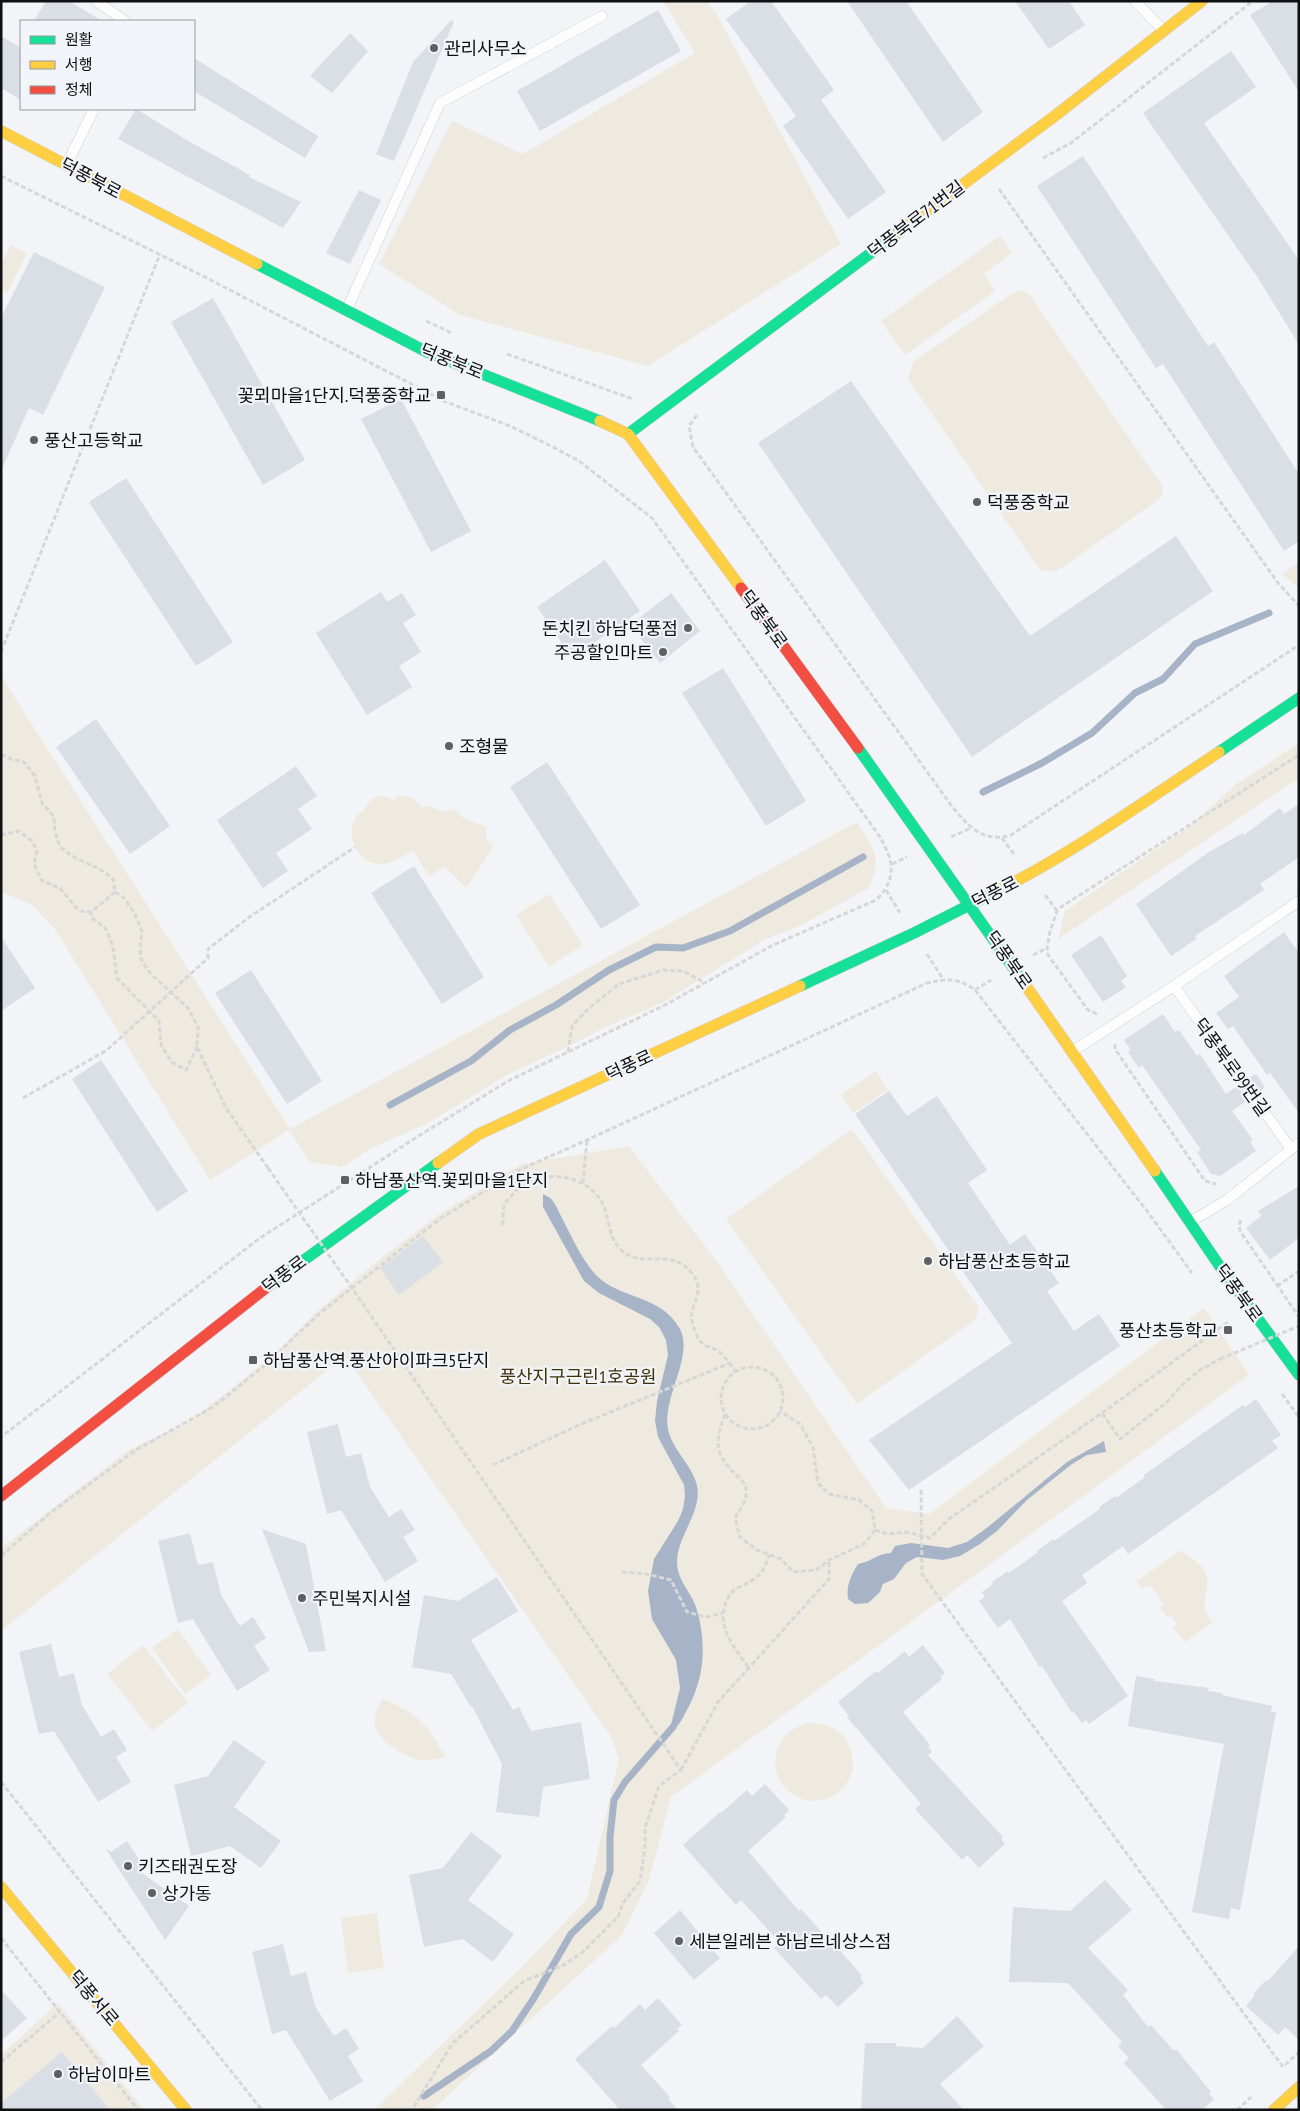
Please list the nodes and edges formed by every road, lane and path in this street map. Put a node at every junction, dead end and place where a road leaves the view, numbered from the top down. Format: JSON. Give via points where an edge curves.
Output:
{"nodes":[{"id":1,"x":96,"y":1,"type":"edge"},
{"id":2,"x":1135,"y":1,"type":"edge"},
{"id":3,"x":1202,"y":1,"type":"edge"},
{"id":4,"x":602,"y":16,"type":"dead end"},
{"id":5,"x":124,"y":20,"type":"edge"},
{"id":6,"x":1163,"y":30,"type":"junction"},
{"id":7,"x":94,"y":110,"type":"edge"},
{"id":8,"x":1,"y":131,"type":"edge"},
{"id":9,"x":66,"y":165,"type":"junction"},
{"id":10,"x":1,"y":176,"type":"edge"},
{"id":11,"x":996,"y":184,"type":"dead end"},
{"id":12,"x":160,"y":254,"type":"junction"},
{"id":13,"x":347,"y":310,"type":"junction"},
{"id":14,"x":689,"y":426,"type":"dead end"},
{"id":15,"x":628,"y":434,"type":"junction"},
{"id":16,"x":1299,"y":606,"type":"edge"},
{"id":17,"x":1299,"y":645,"type":"edge"},
{"id":18,"x":1,"y":652,"type":"edge"},
{"id":19,"x":1299,"y":698,"type":"edge"},
{"id":20,"x":1,"y":754,"type":"edge"},
{"id":21,"x":1299,"y":755,"type":"edge"},
{"id":22,"x":1,"y":834,"type":"edge"},
{"id":23,"x":355,"y":847,"type":"dead end"},
{"id":24,"x":115,"y":892,"type":"junction"},
{"id":25,"x":868,"y":904,"type":"dead end"},
{"id":26,"x":970,"y":906,"type":"junction"},
{"id":27,"x":1297,"y":906,"type":"edge"},
{"id":28,"x":91,"y":912,"type":"junction"},
{"id":29,"x":705,"y":983,"type":"dead end"},
{"id":30,"x":1174,"y":986,"type":"junction"},
{"id":31,"x":170,"y":992,"type":"junction"},
{"id":32,"x":149,"y":1011,"type":"junction"},
{"id":33,"x":1099,"y":1014,"type":"dead end"},
{"id":34,"x":197,"y":1048,"type":"junction"},
{"id":35,"x":1073,"y":1051,"type":"junction"},
{"id":36,"x":1117,"y":1051,"type":"dead end"},
{"id":37,"x":568,"y":1052,"type":"dead end"},
{"id":38,"x":23,"y":1098,"type":"dead end"},
{"id":39,"x":587,"y":1140,"type":"junction"},
{"id":40,"x":1295,"y":1146,"type":"edge"},
{"id":41,"x":583,"y":1183,"type":"junction"},
{"id":42,"x":1216,"y":1184,"type":"dead end"},
{"id":43,"x":1241,"y":1220,"type":"dead end"},
{"id":44,"x":1189,"y":1222,"type":"junction"},
{"id":45,"x":503,"y":1225,"type":"dead end"},
{"id":46,"x":1299,"y":1271,"type":"edge"},
{"id":47,"x":1194,"y":1276,"type":"dead end"},
{"id":48,"x":1278,"y":1286,"type":"junction"},
{"id":49,"x":1287,"y":1301,"type":"junction"},
{"id":50,"x":1299,"y":1313,"type":"edge"},
{"id":51,"x":1222,"y":1314,"type":"dead end"},
{"id":52,"x":1299,"y":1317,"type":"edge"},
{"id":53,"x":1228,"y":1322,"type":"junction"},
{"id":54,"x":1299,"y":1326,"type":"edge"},
{"id":55,"x":1234,"y":1330,"type":"dead end"},
{"id":56,"x":1246,"y":1346,"type":"dead end"},
{"id":57,"x":1252,"y":1354,"type":"dead end"},
{"id":58,"x":730,"y":1363,"type":"junction"},
{"id":59,"x":735,"y":1371,"type":"junction"},
{"id":60,"x":1299,"y":1375,"type":"edge"},
{"id":61,"x":1281,"y":1394,"type":"dead end"},
{"id":62,"x":780,"y":1411,"type":"junction"},
{"id":63,"x":1102,"y":1413,"type":"junction"},
{"id":64,"x":725,"y":1414,"type":"junction"},
{"id":65,"x":1299,"y":1417,"type":"edge"},
{"id":66,"x":493,"y":1465,"type":"dead end"},
{"id":67,"x":920,"y":1490,"type":"dead end"},
{"id":68,"x":1,"y":1496,"type":"edge"},
{"id":69,"x":875,"y":1530,"type":"junction"},
{"id":70,"x":921,"y":1536,"type":"junction"},
{"id":71,"x":769,"y":1555,"type":"junction"},
{"id":72,"x":1,"y":1556,"type":"edge"},
{"id":73,"x":830,"y":1560,"type":"junction"},
{"id":74,"x":622,"y":1572,"type":"dead end"},
{"id":75,"x":723,"y":1613,"type":"junction"},
{"id":76,"x":748,"y":1667,"type":"junction"},
{"id":77,"x":681,"y":1770,"type":"junction"},
{"id":78,"x":1,"y":1782,"type":"edge"},
{"id":79,"x":1,"y":1887,"type":"edge"},
{"id":80,"x":1,"y":1938,"type":"edge"},
{"id":81,"x":60,"y":2012,"type":"junction"},
{"id":82,"x":1,"y":2062,"type":"edge"},
{"id":83,"x":1283,"y":2067,"type":"dead end"},
{"id":84,"x":1299,"y":2087,"type":"edge"},
{"id":85,"x":138,"y":2110,"type":"edge"},
{"id":86,"x":186,"y":2110,"type":"edge"},
{"id":87,"x":262,"y":2110,"type":"edge"},
{"id":88,"x":412,"y":2110,"type":"edge"},
{"id":89,"x":1274,"y":2110,"type":"edge"}],
"edges":[{"from":1,"to":5,"type":"lane"},
{"from":2,"to":6,"type":"lane"},
{"from":3,"to":6,"type":"street","name":"덕풍북로71번길"},
{"from":4,"to":13,"type":"lane","via":[[440,103]]},
{"from":6,"to":15,"type":"street","name":"덕풍북로71번길","via":[[1056,115]]},
{"from":7,"to":9,"type":"lane"},
{"from":8,"to":9,"type":"street","name":"덕풍북로"},
{"from":9,"to":13,"type":"street","name":"덕풍북로"},
{"from":10,"to":12,"type":"path"},
{"from":11,"to":16,"type":"path","via":[[1278,582]]},
{"from":12,"to":18,"type":"path"},
{"from":12,"to":25,"type":"path","via":[[446,402],[510,426],[558,449],[579,461],[652,518],[888,851],[892,864],[886,890]]},
{"from":13,"to":15,"type":"street","name":"덕풍북로","via":[[427,352]]},
{"from":14,"to":17,"type":"path","via":[[693,447],[951,805],[971,828],[988,838],[1011,835]]},
{"from":15,"to":26,"type":"street","name":"덕풍북로"},
{"from":19,"to":26,"type":"street","name":"덕풍로","via":[[1112,824]]},
{"from":20,"to":24,"type":"path","via":[[24,762],[35,776],[42,803],[54,817],[60,847],[104,871],[113,879]]},
{"from":21,"to":33,"type":"path","via":[[1057,911],[1048,940],[1048,955],[1088,1010]]},
{"from":22,"to":28,"type":"path","via":[[19,831],[32,841],[37,852],[34,864],[42,881],[60,888],[78,911]]},
{"from":23,"to":31,"type":"path","via":[[208,948],[208,958]]},
{"from":24,"to":28,"type":"path"},
{"from":24,"to":31,"type":"path","via":[[134,912],[142,931],[142,959],[150,973]]},
{"from":26,"to":35,"type":"street","name":"덕풍북로"},
{"from":26,"to":68,"type":"street","name":"덕풍로","via":[[479,1134],[284,1273]]},
{"from":27,"to":30,"type":"lane"},
{"from":28,"to":32,"type":"path","via":[[91,917],[106,929],[110,938],[117,978]]},
{"from":29,"to":37,"type":"path","via":[[683,971],[662,970],[619,984],[588,1008],[572,1026]]},
{"from":30,"to":35,"type":"lane"},
{"from":30,"to":40,"type":"lane","name":"덕풍북로99번길"},
{"from":31,"to":32,"type":"path"},
{"from":31,"to":34,"type":"path","via":[[188,1008],[198,1026]]},
{"from":32,"to":34,"type":"path","via":[[159,1021],[161,1045],[172,1062],[186,1070]]},
{"from":32,"to":38,"type":"path","via":[[107,1050]]},
{"from":34,"to":77,"type":"path","bridge":true,"via":[[226,1108]]},
{"from":35,"to":44,"type":"street","name":"덕풍북로"},
{"from":36,"to":42,"type":"path","via":[[1205,1181]]},
{"from":39,"to":41,"type":"path"},
{"from":39,"to":47,"type":"path","via":[[928,984],[952,979],[975,990]]},
{"from":39,"to":72,"type":"path","via":[[517,1171],[441,1218],[320,1313],[214,1407],[136,1450],[50,1513]]},
{"from":40,"to":44,"type":"lane","name":"덕풍북로99번길","via":[[1227,1200]]},
{"from":41,"to":45,"type":"path","via":[[562,1176],[538,1177],[519,1188],[504,1205]]},
{"from":41,"to":58,"type":"path","via":[[598,1195],[608,1216],[611,1235],[620,1249],[635,1259],[671,1258],[688,1269],[697,1280],[698,1297],[691,1320],[700,1342]]},
{"from":43,"to":48,"type":"path","via":[[1240,1231]]},
{"from":44,"to":60,"type":"street","name":"덕풍북로"},
{"from":46,"to":48,"type":"path"},
{"from":48,"to":49,"type":"path"},
{"from":49,"to":50,"type":"path"},
{"from":49,"to":52,"type":"path"},
{"from":51,"to":53,"type":"path"},
{"from":53,"to":55,"type":"path"},
{"from":53,"to":63,"type":"path"},
{"from":54,"to":63,"type":"path","bridge":true,"via":[[1200,1370],[1167,1402],[1120,1439]]},
{"from":56,"to":57,"type":"path"},
{"from":58,"to":59,"type":"path"},
{"from":58,"to":66,"type":"path"},
{"from":59,"to":62,"type":"path","via":[[758,1367],[776,1377],[784,1396]]},
{"from":59,"to":64,"type":"path","via":[[724,1384],[721,1394]]},
{"from":61,"to":65,"type":"path"},
{"from":62,"to":64,"type":"path","via":[[771,1423],[751,1429],[732,1422]]},
{"from":62,"to":69,"type":"path","via":[[800,1424],[813,1447],[818,1483],[828,1494],[859,1500],[872,1510]]},
{"from":63,"to":70,"type":"path","via":[[949,1519],[930,1538]]},
{"from":64,"to":71,"type":"path","via":[[718,1433],[720,1457],[746,1485],[746,1500],[735,1518],[740,1537]]},
{"from":67,"to":70,"type":"path"},
{"from":69,"to":70,"type":"path"},
{"from":69,"to":73,"type":"path","via":[[864,1544]]},
{"from":70,"to":83,"type":"path","via":[[922,1574]]},
{"from":71,"to":73,"type":"path","via":[[781,1559],[793,1572],[816,1570]]},
{"from":71,"to":75,"type":"path","via":[[765,1570],[732,1591]]},
{"from":73,"to":76,"type":"path","via":[[828,1579]]},
{"from":74,"to":75,"type":"path","via":[[670,1580],[687,1612],[706,1617]]},
{"from":75,"to":76,"type":"path","via":[[727,1635]]},
{"from":76,"to":77,"type":"path","via":[[718,1702]]},
{"from":77,"to":88,"type":"path","via":[[659,1786],[645,1828],[640,1881],[623,1903],[618,1917],[584,1951],[564,1965],[524,1981],[452,2044]]},
{"from":78,"to":87,"type":"path"},
{"from":79,"to":86,"type":"street","name":"덕풍서로"},
{"from":80,"to":81,"type":"path"},
{"from":81,"to":82,"type":"path"},
{"from":81,"to":85,"type":"path"},
{"from":84,"to":89,"type":"street"}]}
